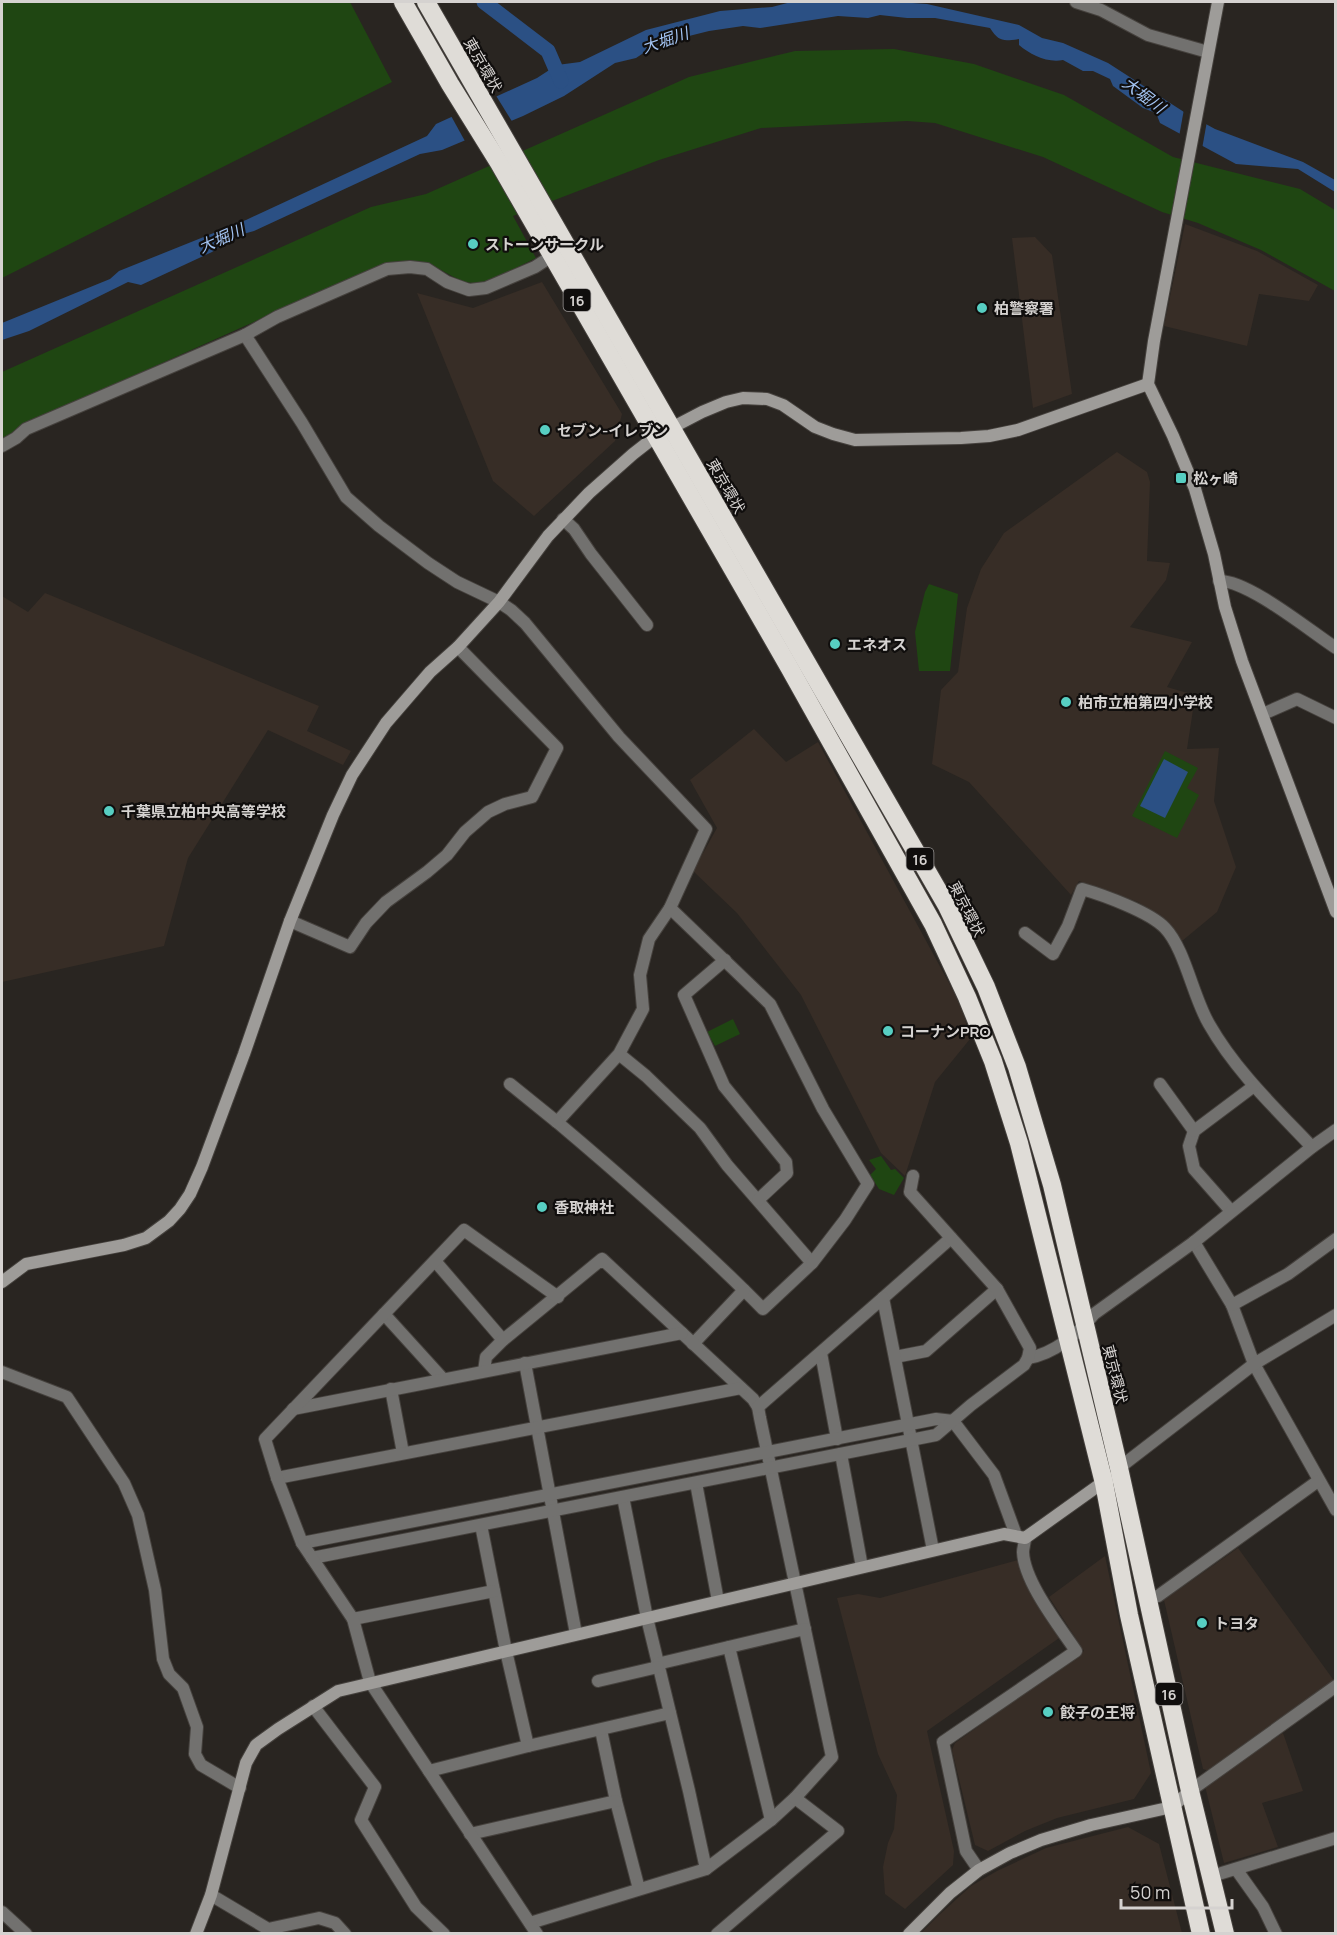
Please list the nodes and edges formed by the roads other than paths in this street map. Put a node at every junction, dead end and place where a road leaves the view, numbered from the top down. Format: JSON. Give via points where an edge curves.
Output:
{"nodes":[{"id":1,"x":403,"y":2,"type":"edge"},
{"id":2,"x":426,"y":2,"type":"edge"},
{"id":3,"x":1076,"y":2,"type":"edge"},
{"id":4,"x":1218,"y":2,"type":"edge"},
{"id":5,"x":1208,"y":52,"type":"junction"},
{"id":6,"x":507,"y":159,"type":"junction"},
{"id":7,"x":552,"y":256,"type":"junction"},
{"id":8,"x":245,"y":335,"type":"junction"},
{"id":9,"x":1148,"y":384,"type":"junction"},
{"id":10,"x":664,"y":432,"type":"junction"},
{"id":11,"x":2,"y":447,"type":"edge"},
{"id":12,"x":563,"y":519,"type":"junction"},
{"id":13,"x":1219,"y":581,"type":"junction"},
{"id":14,"x":499,"y":602,"type":"junction"},
{"id":15,"x":647,"y":625,"type":"dead end"},
{"id":16,"x":458,"y":647,"type":"junction"},
{"id":17,"x":1335,"y":648,"type":"edge"},
{"id":18,"x":1263,"y":714,"type":"junction"},
{"id":19,"x":1335,"y":718,"type":"edge"},
{"id":20,"x":670,"y":908,"type":"junction"},
{"id":21,"x":1335,"y":912,"type":"edge"},
{"id":22,"x":290,"y":921,"type":"junction"},
{"id":23,"x":1025,"y":933,"type":"dead end"},
{"id":24,"x":726,"y":960,"type":"junction"},
{"id":25,"x":619,"y":1054,"type":"junction"},
{"id":26,"x":510,"y":1084,"type":"dead end"},
{"id":27,"x":1160,"y":1084,"type":"dead end"},
{"id":28,"x":1254,"y":1086,"type":"junction"},
{"id":29,"x":557,"y":1122,"type":"junction"},
{"id":30,"x":1335,"y":1130,"type":"edge"},
{"id":31,"x":1194,"y":1131,"type":"junction"},
{"id":32,"x":1312,"y":1147,"type":"junction"},
{"id":33,"x":913,"y":1176,"type":"dead end"},
{"id":34,"x":759,"y":1200,"type":"junction"},
{"id":35,"x":1231,"y":1211,"type":"junction"},
{"id":36,"x":951,"y":1238,"type":"junction"},
{"id":37,"x":1335,"y":1239,"type":"edge"},
{"id":38,"x":1194,"y":1242,"type":"junction"},
{"id":39,"x":435,"y":1261,"type":"junction"},
{"id":40,"x":812,"y":1263,"type":"junction"},
{"id":41,"x":2,"y":1282,"type":"edge"},
{"id":42,"x":997,"y":1289,"type":"junction"},
{"id":43,"x":744,"y":1290,"type":"junction"},
{"id":44,"x":558,"y":1296,"type":"junction"},
{"id":45,"x":883,"y":1298,"type":"junction"},
{"id":46,"x":1232,"y":1305,"type":"junction"},
{"id":47,"x":384,"y":1314,"type":"junction"},
{"id":48,"x":1335,"y":1315,"type":"edge"},
{"id":49,"x":1084,"y":1326,"type":"junction"},
{"id":50,"x":682,"y":1333,"type":"junction"},
{"id":51,"x":1067,"y":1339,"type":"junction"},
{"id":52,"x":503,"y":1340,"type":"junction"},
{"id":53,"x":693,"y":1344,"type":"junction"},
{"id":54,"x":821,"y":1353,"type":"junction"},
{"id":55,"x":895,"y":1357,"type":"junction"},
{"id":56,"x":1028,"y":1358,"type":"junction"},
{"id":57,"x":525,"y":1363,"type":"junction"},
{"id":58,"x":1254,"y":1364,"type":"junction"},
{"id":59,"x":484,"y":1371,"type":"junction"},
{"id":60,"x":2,"y":1372,"type":"edge"},
{"id":61,"x":443,"y":1379,"type":"junction"},
{"id":62,"x":741,"y":1388,"type":"junction"},
{"id":63,"x":391,"y":1389,"type":"junction"},
{"id":64,"x":758,"y":1407,"type":"junction"},
{"id":65,"x":293,"y":1409,"type":"junction"},
{"id":66,"x":953,"y":1421,"type":"junction"},
{"id":67,"x":908,"y":1425,"type":"junction"},
{"id":68,"x":537,"y":1427,"type":"junction"},
{"id":69,"x":837,"y":1439,"type":"junction"},
{"id":70,"x":911,"y":1440,"type":"junction"},
{"id":71,"x":767,"y":1452,"type":"junction"},
{"id":72,"x":403,"y":1453,"type":"junction"},
{"id":73,"x":841,"y":1454,"type":"junction"},
{"id":74,"x":770,"y":1468,"type":"junction"},
{"id":75,"x":1119,"y":1468,"type":"junction"},
{"id":76,"x":278,"y":1478,"type":"junction"},
{"id":77,"x":1318,"y":1481,"type":"junction"},
{"id":78,"x":696,"y":1482,"type":"junction"},
{"id":79,"x":1104,"y":1483,"type":"junction"},
{"id":80,"x":550,"y":1495,"type":"junction"},
{"id":81,"x":623,"y":1497,"type":"junction"},
{"id":82,"x":1335,"y":1510,"type":"edge"},
{"id":83,"x":552,"y":1511,"type":"junction"},
{"id":84,"x":481,"y":1525,"type":"junction"},
{"id":85,"x":1021,"y":1537,"type":"junction"},
{"id":86,"x":302,"y":1543,"type":"junction"},
{"id":87,"x":933,"y":1550,"type":"junction"},
{"id":88,"x":312,"y":1558,"type":"junction"},
{"id":89,"x":862,"y":1567,"type":"junction"},
{"id":90,"x":795,"y":1583,"type":"junction"},
{"id":91,"x":494,"y":1591,"type":"junction"},
{"id":92,"x":1148,"y":1598,"type":"junction"},
{"id":93,"x":718,"y":1601,"type":"junction"},
{"id":94,"x":647,"y":1618,"type":"junction"},
{"id":95,"x":353,"y":1619,"type":"junction"},
{"id":96,"x":805,"y":1629,"type":"junction"},
{"id":97,"x":576,"y":1634,"type":"junction"},
{"id":98,"x":729,"y":1647,"type":"junction"},
{"id":99,"x":506,"y":1651,"type":"junction"},
{"id":100,"x":658,"y":1665,"type":"junction"},
{"id":101,"x":598,"y":1680,"type":"dead end"},
{"id":102,"x":370,"y":1682,"type":"junction"},
{"id":103,"x":1335,"y":1686,"type":"edge"},
{"id":104,"x":313,"y":1706,"type":"junction"},
{"id":105,"x":670,"y":1713,"type":"junction"},
{"id":106,"x":601,"y":1730,"type":"junction"},
{"id":107,"x":528,"y":1746,"type":"junction"},
{"id":108,"x":429,"y":1771,"type":"junction"},
{"id":109,"x":240,"y":1788,"type":"junction"},
{"id":110,"x":1190,"y":1791,"type":"junction"},
{"id":111,"x":795,"y":1798,"type":"junction"},
{"id":112,"x":615,"y":1801,"type":"junction"},
{"id":113,"x":1172,"y":1808,"type":"junction"},
{"id":114,"x":771,"y":1820,"type":"junction"},
{"id":115,"x":470,"y":1834,"type":"junction"},
{"id":116,"x":1335,"y":1838,"type":"edge"},
{"id":117,"x":706,"y":1869,"type":"junction"},
{"id":118,"x":1236,"y":1869,"type":"junction"},
{"id":119,"x":979,"y":1870,"type":"junction"},
{"id":120,"x":1212,"y":1876,"type":"junction"},
{"id":121,"x":639,"y":1889,"type":"junction"},
{"id":122,"x":211,"y":1895,"type":"junction"},
{"id":123,"x":2,"y":1912,"type":"edge"},
{"id":124,"x":534,"y":1928,"type":"edge"},
{"id":125,"x":26,"y":1934,"type":"edge"},
{"id":126,"x":196,"y":1934,"type":"edge"},
{"id":127,"x":345,"y":1934,"type":"edge"},
{"id":128,"x":444,"y":1934,"type":"edge"},
{"id":129,"x":717,"y":1934,"type":"edge"},
{"id":130,"x":909,"y":1934,"type":"edge"},
{"id":131,"x":1201,"y":1934,"type":"edge"},
{"id":132,"x":1225,"y":1934,"type":"edge"},
{"id":133,"x":1276,"y":1934,"type":"edge"}],
"edges":[{"from":1,"to":6,"type":"highway","name":"東京環状","number":"16","via":[[450,84]]},
{"from":2,"to":6,"type":"highway","name":"東京環状","number":"16"},
{"from":3,"to":5,"type":"street","via":[[1101,10],[1149,35]]},
{"from":4,"to":5,"type":"street"},
{"from":5,"to":9,"type":"street"},
{"from":6,"to":7,"type":"highway","name":"東京環状","number":"16"},
{"from":6,"to":10,"type":"highway","name":"東京環状","number":"16"},
{"from":7,"to":8,"type":"street","via":[[486,288],[469,290],[427,269],[387,269]]},
{"from":7,"to":10,"type":"highway","name":"東京環状","number":"16"},
{"from":8,"to":11,"type":"street","via":[[26,429]]},
{"from":8,"to":14,"type":"street","via":[[346,497],[428,563]]},
{"from":9,"to":10,"type":"street","via":[[1018,430],[989,436],[855,440],[815,427],[783,405],[767,399],[743,398]]},
{"from":9,"to":13,"type":"street","via":[[1195,489]]},
{"from":10,"to":12,"type":"street","via":[[618,467]]},
{"from":10,"to":49,"type":"highway","name":"東京環状","number":"16","via":[[824,690],[947,906],[986,987],[1017,1067],[1052,1185]]},
{"from":10,"to":51,"type":"highway","name":"東京環状","number":"16","via":[[933,924],[967,997],[993,1061],[1019,1143]]},
{"from":12,"to":14,"type":"street"},
{"from":12,"to":15,"type":"street"},
{"from":13,"to":17,"type":"street","via":[[1251,591]]},
{"from":13,"to":18,"type":"street","via":[[1242,661]]},
{"from":14,"to":16,"type":"street"},
{"from":14,"to":20,"type":"street","via":[[525,623],[619,737],[706,829]]},
{"from":16,"to":22,"type":"street","via":[[407,696],[351,775]]},
{"from":16,"to":22,"type":"street","via":[[557,748],[532,797],[488,812],[447,855],[386,902],[350,947]]},
{"from":18,"to":19,"type":"street","via":[[1298,699]]},
{"from":18,"to":21,"type":"street"},
{"from":20,"to":24,"type":"street"},
{"from":20,"to":25,"type":"street","via":[[649,939],[640,975],[643,1010]]},
{"from":22,"to":41,"type":"street","via":[[202,1167],[180,1209],[146,1238],[26,1264]]},
{"from":23,"to":28,"type":"street","via":[[1053,954],[1082,889],[1143,913],[1164,927],[1177,947],[1208,1022]]},
{"from":24,"to":34,"type":"street","via":[[684,995],[724,1086],[786,1162],[786,1173]]},
{"from":24,"to":40,"type":"street","via":[[770,1004],[868,1184]]},
{"from":25,"to":29,"type":"street"},
{"from":25,"to":34,"type":"street","via":[[700,1128]]},
{"from":26,"to":29,"type":"street"},
{"from":27,"to":31,"type":"street"},
{"from":28,"to":31,"type":"street"},
{"from":28,"to":32,"type":"street"},
{"from":29,"to":43,"type":"street","via":[[650,1201]]},
{"from":30,"to":32,"type":"street"},
{"from":31,"to":35,"type":"street","via":[[1189,1146],[1194,1169]]},
{"from":32,"to":35,"type":"street"},
{"from":33,"to":36,"type":"street","via":[[910,1192]]},
{"from":34,"to":40,"type":"street"},
{"from":35,"to":38,"type":"street"},
{"from":36,"to":42,"type":"street"},
{"from":36,"to":45,"type":"street"},
{"from":37,"to":46,"type":"street","via":[[1287,1274]]},
{"from":38,"to":46,"type":"street"},
{"from":38,"to":49,"type":"street","via":[[1094,1314]]},
{"from":39,"to":44,"type":"street","via":[[464,1230]]},
{"from":39,"to":47,"type":"street"},
{"from":39,"to":52,"type":"street"},
{"from":40,"to":43,"type":"street","via":[[763,1309]]},
{"from":42,"to":55,"type":"street","via":[[926,1351]]},
{"from":42,"to":56,"type":"street","via":[[1030,1348]]},
{"from":43,"to":53,"type":"street"},
{"from":44,"to":50,"type":"street","via":[[602,1259]]},
{"from":44,"to":52,"type":"street"},
{"from":45,"to":54,"type":"street"},
{"from":45,"to":55,"type":"street"},
{"from":46,"to":58,"type":"street"},
{"from":47,"to":61,"type":"street"},
{"from":47,"to":65,"type":"street"},
{"from":48,"to":58,"type":"street"},
{"from":49,"to":51,"type":"street"},
{"from":49,"to":75,"type":"highway","name":"東京環状","number":"16"},
{"from":50,"to":53,"type":"street"},
{"from":50,"to":57,"type":"street"},
{"from":51,"to":56,"type":"street"},
{"from":51,"to":79,"type":"highway","name":"東京環状","number":"16"},
{"from":52,"to":59,"type":"street","via":[[486,1357]]},
{"from":53,"to":62,"type":"street"},
{"from":54,"to":64,"type":"street"},
{"from":54,"to":69,"type":"street"},
{"from":55,"to":67,"type":"street"},
{"from":56,"to":66,"type":"street"},
{"from":57,"to":59,"type":"street"},
{"from":57,"to":68,"type":"street"},
{"from":58,"to":75,"type":"street"},
{"from":58,"to":77,"type":"street"},
{"from":59,"to":61,"type":"street"},
{"from":60,"to":109,"type":"street","via":[[67,1397],[124,1483],[138,1515],[155,1590],[163,1659],[169,1674],[183,1688],[197,1727],[195,1754],[201,1765]]},
{"from":61,"to":63,"type":"street"},
{"from":62,"to":64,"type":"street"},
{"from":62,"to":68,"type":"street"},
{"from":63,"to":65,"type":"street"},
{"from":63,"to":72,"type":"street"},
{"from":64,"to":71,"type":"street"},
{"from":65,"to":76,"type":"street","via":[[266,1439]]},
{"from":66,"to":67,"type":"street","via":[[936,1419]]},
{"from":66,"to":70,"type":"street","via":[[936,1436]]},
{"from":66,"to":85,"type":"street","via":[[994,1475]]},
{"from":67,"to":69,"type":"street"},
{"from":67,"to":70,"type":"street"},
{"from":68,"to":72,"type":"street"},
{"from":68,"to":80,"type":"street"},
{"from":69,"to":71,"type":"street"},
{"from":70,"to":73,"type":"street"},
{"from":70,"to":87,"type":"street"},
{"from":71,"to":74,"type":"street"},
{"from":71,"to":80,"type":"street"},
{"from":72,"to":76,"type":"street"},
{"from":73,"to":74,"type":"street"},
{"from":73,"to":89,"type":"street"},
{"from":74,"to":78,"type":"street"},
{"from":74,"to":90,"type":"street"},
{"from":75,"to":79,"type":"street"},
{"from":75,"to":92,"type":"highway","name":"東京環状","number":"16"},
{"from":76,"to":86,"type":"street"},
{"from":77,"to":82,"type":"street"},
{"from":77,"to":92,"type":"street","via":[[1158,1596]]},
{"from":78,"to":81,"type":"street"},
{"from":78,"to":93,"type":"street"},
{"from":79,"to":85,"type":"street"},
{"from":79,"to":113,"type":"highway","name":"東京環状","number":"16"},
{"from":80,"to":83,"type":"street"},
{"from":80,"to":86,"type":"street"},
{"from":81,"to":83,"type":"street"},
{"from":81,"to":94,"type":"street"},
{"from":83,"to":84,"type":"street"},
{"from":83,"to":97,"type":"street"},
{"from":84,"to":88,"type":"street"},
{"from":84,"to":91,"type":"street"},
{"from":85,"to":87,"type":"street","via":[[1005,1534]]},
{"from":85,"to":119,"type":"street","via":[[1036,1591],[1076,1651],[944,1742],[966,1851]]},
{"from":86,"to":88,"type":"street"},
{"from":87,"to":89,"type":"street"},
{"from":88,"to":95,"type":"street"},
{"from":89,"to":90,"type":"street"},
{"from":90,"to":93,"type":"street"},
{"from":90,"to":96,"type":"street"},
{"from":91,"to":95,"type":"street"},
{"from":91,"to":99,"type":"street"},
{"from":92,"to":110,"type":"highway","name":"東京環状","number":"16"},
{"from":93,"to":94,"type":"street"},
{"from":94,"to":97,"type":"street"},
{"from":94,"to":100,"type":"street"},
{"from":95,"to":102,"type":"street"},
{"from":96,"to":98,"type":"street"},
{"from":96,"to":111,"type":"street","via":[[832,1757]]},
{"from":97,"to":99,"type":"street"},
{"from":98,"to":100,"type":"street"},
{"from":98,"to":114,"type":"street"},
{"from":99,"to":102,"type":"street"},
{"from":99,"to":107,"type":"street"},
{"from":100,"to":101,"type":"street"},
{"from":100,"to":105,"type":"street"},
{"from":102,"to":104,"type":"street","via":[[338,1691]]},
{"from":102,"to":108,"type":"street"},
{"from":103,"to":110,"type":"street"},
{"from":104,"to":109,"type":"street","via":[[256,1745],[246,1763]]},
{"from":104,"to":128,"type":"street","via":[[375,1787],[361,1820],[416,1907]]},
{"from":105,"to":106,"type":"street"},
{"from":105,"to":117,"type":"street"},
{"from":106,"to":107,"type":"street"},
{"from":106,"to":112,"type":"street"},
{"from":107,"to":108,"type":"street"},
{"from":108,"to":115,"type":"street"},
{"from":109,"to":122,"type":"street"},
{"from":110,"to":113,"type":"street"},
{"from":110,"to":120,"type":"highway","name":"東京環状","number":"16"},
{"from":111,"to":114,"type":"street"},
{"from":111,"to":129,"type":"street","via":[[838,1831]]},
{"from":112,"to":115,"type":"street"},
{"from":112,"to":121,"type":"street"},
{"from":113,"to":119,"type":"street","via":[[1041,1840]]},
{"from":113,"to":131,"type":"highway","name":"東京環状","number":"16"},
{"from":114,"to":117,"type":"street"},
{"from":115,"to":124,"type":"street"},
{"from":116,"to":118,"type":"street"},
{"from":117,"to":121,"type":"street"},
{"from":118,"to":120,"type":"street"},
{"from":118,"to":133,"type":"street","via":[[1263,1907]]},
{"from":119,"to":130,"type":"street"},
{"from":120,"to":132,"type":"highway","name":"東京環状","number":"16"},
{"from":121,"to":124,"type":"street"},
{"from":122,"to":126,"type":"street"},
{"from":122,"to":127,"type":"street","via":[[268,1929],[319,1918],[335,1923]]},
{"from":123,"to":125,"type":"street"}]}
